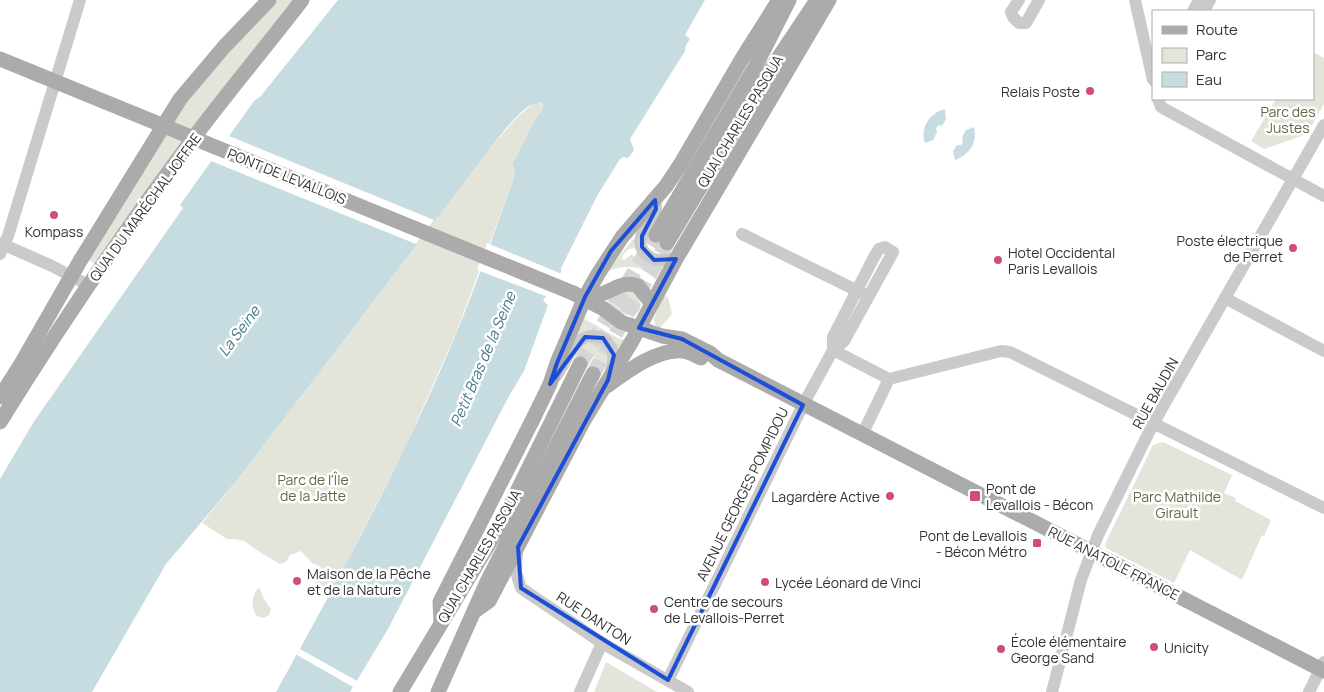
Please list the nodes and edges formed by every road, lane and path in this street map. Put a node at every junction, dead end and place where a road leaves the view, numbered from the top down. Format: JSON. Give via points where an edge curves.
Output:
{"nodes":[{"id":1,"x":80,"y":0,"type":"edge"},
{"id":2,"x":269,"y":0,"type":"edge"},
{"id":3,"x":302,"y":0,"type":"edge"},
{"id":4,"x":779,"y":0,"type":"edge"},
{"id":5,"x":789,"y":0,"type":"edge"},
{"id":6,"x":817,"y":0,"type":"edge"},
{"id":7,"x":829,"y":0,"type":"edge"},
{"id":8,"x":1019,"y":0,"type":"edge"},
{"id":9,"x":1039,"y":0,"type":"edge"},
{"id":10,"x":1135,"y":0,"type":"edge"},
{"id":11,"x":0,"y":59,"type":"edge"},
{"id":12,"x":1152,"y":76,"type":"edge"},
{"id":13,"x":1158,"y":100,"type":"edge"},
{"id":14,"x":1324,"y":126,"type":"edge"},
{"id":15,"x":1293,"y":180,"type":"junction"},
{"id":16,"x":1324,"y":196,"type":"edge"},
{"id":17,"x":655,"y":200,"type":"junction"},
{"id":18,"x":742,"y":234,"type":"dead end"},
{"id":19,"x":1,"y":247,"type":"edge"},
{"id":20,"x":676,"y":259,"type":"junction"},
{"id":21,"x":70,"y":277,"type":"junction"},
{"id":22,"x":88,"y":285,"type":"junction"},
{"id":23,"x":579,"y":295,"type":"junction"},
{"id":24,"x":1225,"y":298,"type":"junction"},
{"id":25,"x":652,"y":304,"type":"junction"},
{"id":26,"x":639,"y":328,"type":"junction"},
{"id":27,"x":833,"y":350,"type":"junction"},
{"id":28,"x":1324,"y":351,"type":"edge"},
{"id":29,"x":718,"y":360,"type":"junction"},
{"id":30,"x":580,"y":364,"type":"tunnel mouth"},
{"id":31,"x":593,"y":374,"type":"tunnel mouth"},
{"id":32,"x":888,"y":379,"type":"junction"},
{"id":33,"x":550,"y":384,"type":"junction"},
{"id":34,"x":605,"y":385,"type":"junction"},
{"id":35,"x":0,"y":398,"type":"edge"},
{"id":36,"x":803,"y":405,"type":"junction"},
{"id":37,"x":0,"y":422,"type":"edge"},
{"id":38,"x":1154,"y":424,"type":"junction"},
{"id":39,"x":862,"y":435,"type":"junction"},
{"id":40,"x":1324,"y":508,"type":"edge"},
{"id":41,"x":518,"y":546,"type":"junction"},
{"id":42,"x":1091,"y":550,"type":"junction"},
{"id":43,"x":475,"y":611,"type":"junction"},
{"id":44,"x":441,"y":622,"type":"junction"},
{"id":45,"x":602,"y":643,"type":"junction"},
{"id":46,"x":1323,"y":667,"type":"edge"},
{"id":47,"x":668,"y":680,"type":"junction"},
{"id":48,"x":400,"y":692,"type":"edge"},
{"id":49,"x":438,"y":692,"type":"edge"},
{"id":50,"x":580,"y":692,"type":"edge"},
{"id":51,"x":688,"y":692,"type":"edge"},
{"id":52,"x":1052,"y":692,"type":"edge"},
{"id":53,"x":1309,"y":692,"type":"edge"}],
"edges":[{"from":1,"to":19,"type":"street","via":[[8,236]]},
{"from":2,"to":21,"type":"main road","name":"QUAI DU MARÉCHAL JOFFRE","via":[[180,99]]},
{"from":3,"to":22,"type":"main road","name":"QUAI DU MARÉCHAL JOFFRE","via":[[193,139]]},
{"from":4,"to":17,"type":"main road","via":[[680,165]]},
{"from":5,"to":6,"type":"main road","name":"QUAI CHARLES PASQUA","via":[[756,67],[661,239]]},
{"from":7,"to":20,"type":"main road"},
{"from":8,"to":9,"type":"street","via":[[1011,12],[1019,22],[1026,23]]},
{"from":10,"to":12,"type":"street"},
{"from":11,"to":23,"type":"main road","name":"PONT DE LEVALLOIS","bridge":true},
{"from":13,"to":15,"type":"street","via":[[1161,107]]},
{"from":14,"to":15,"type":"street","name":"RUE BAUDIN"},
{"from":15,"to":16,"type":"street"},
{"from":15,"to":24,"type":"street","name":"RUE BAUDIN"},
{"from":17,"to":20,"type":"street","via":[[656,209],[642,236],[642,247],[654,260]]},
{"from":17,"to":23,"type":"main road","via":[[638,217]]},
{"from":18,"to":27,"type":"street","name":"AVENUE GEORGES POMPIDOU","via":[[863,293],[844,341]]},
{"from":19,"to":21,"type":"street","via":[[52,266]]},
{"from":20,"to":25,"type":"main road"},
{"from":21,"to":22,"type":"street"},
{"from":21,"to":35,"type":"main road","name":"QUAI DU MARÉCHAL JOFFRE"},
{"from":22,"to":37,"type":"main road","name":"QUAI DU MARÉCHAL JOFFRE"},
{"from":23,"to":25,"type":"main road","via":[[606,292],[630,284],[638,286]]},
{"from":23,"to":26,"type":"main road","name":"PONT DE LEVALLOIS","via":[[616,319]]},
{"from":23,"to":33,"type":"main road"},
{"from":24,"to":28,"type":"street"},
{"from":24,"to":38,"type":"street","name":"RUE BAUDIN"},
{"from":25,"to":26,"type":"main road"},
{"from":26,"to":29,"type":"main road","name":"PONT DE LEVALLOIS","via":[[682,339]]},
{"from":26,"to":34,"type":"main road"},
{"from":27,"to":32,"type":"street"},
{"from":27,"to":36,"type":"street","name":"AVENUE GEORGES POMPIDOU"},
{"from":29,"to":34,"type":"main road","via":[[705,360],[683,351],[671,352],[648,360]]},
{"from":29,"to":36,"type":"main road","name":"RUE ANATOLE FRANCE"},
{"from":30,"to":44,"type":"main road","name":"QUAI CHARLES PASQUA","via":[[501,524]]},
{"from":31,"to":43,"type":"main road","name":"QUAI CHARLES PASQUA"},
{"from":32,"to":38,"type":"street","via":[[1000,351],[1010,352]]},
{"from":32,"to":39,"type":"street"},
{"from":33,"to":34,"type":"street","via":[[578,342],[589,336],[603,338],[613,351],[614,364]]},
{"from":33,"to":44,"type":"main road","via":[[440,602]]},
{"from":34,"to":41,"type":"main road"},
{"from":36,"to":39,"type":"main road","name":"RUE ANATOLE FRANCE"},
{"from":36,"to":47,"type":"street","name":"AVENUE GEORGES POMPIDOU"},
{"from":38,"to":40,"type":"street"},
{"from":38,"to":42,"type":"street","name":"RUE BAUDIN"},
{"from":39,"to":42,"type":"main road","name":"RUE ANATOLE FRANCE"},
{"from":41,"to":43,"type":"main road","via":[[489,601]]},
{"from":41,"to":45,"type":"street","name":"RUE DANTON","via":[[516,572],[521,588]]},
{"from":42,"to":46,"type":"main road","name":"RUE ANATOLE FRANCE"},
{"from":42,"to":52,"type":"street","name":"RUE BAUDIN"},
{"from":43,"to":49,"type":"main road","name":"QUAI CHARLES PASQUA"},
{"from":44,"to":48,"type":"main road","name":"QUAI CHARLES PASQUA"},
{"from":45,"to":47,"type":"street","name":"RUE DANTON"},
{"from":45,"to":50,"type":"street"},
{"from":46,"to":53,"type":"street"},
{"from":47,"to":51,"type":"street","name":"RUE DANTON"}]}
